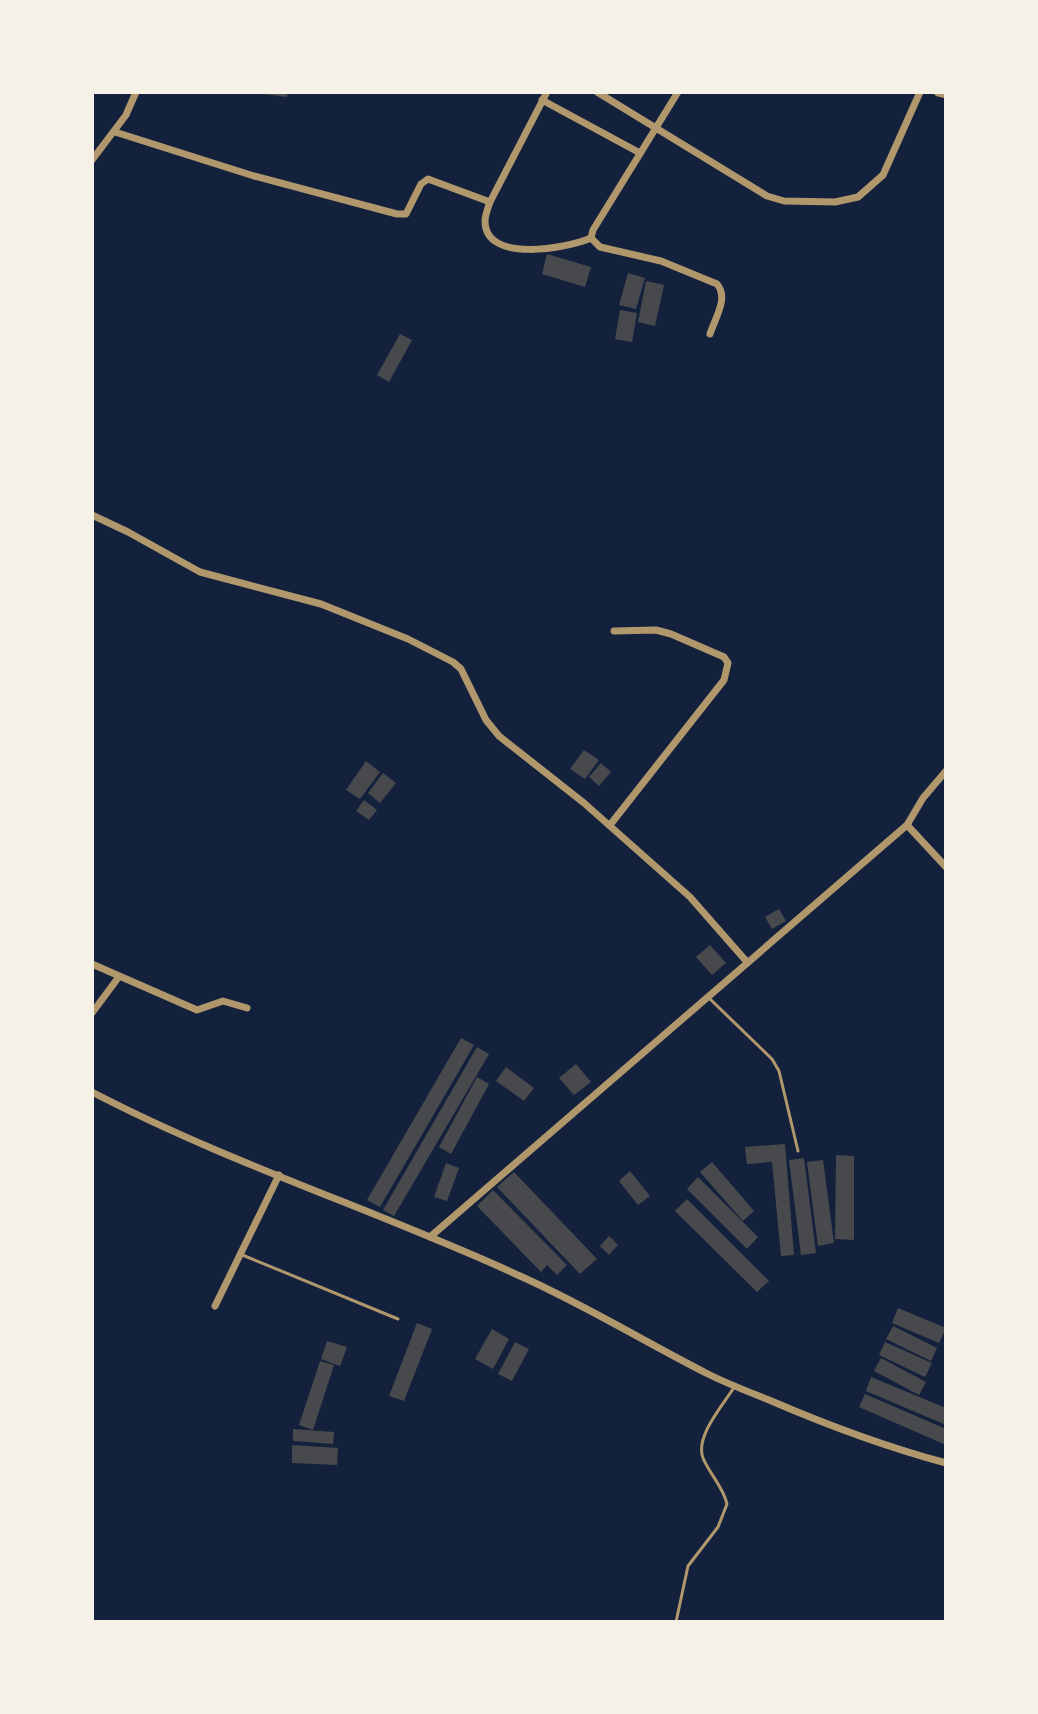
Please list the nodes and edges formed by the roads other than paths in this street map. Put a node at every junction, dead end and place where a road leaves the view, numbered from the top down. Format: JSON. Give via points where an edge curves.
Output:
{"nodes":[{"id":1,"x":136,"y":92,"type":"edge"},
{"id":2,"x":597,"y":92,"type":"edge"},
{"id":3,"x":678,"y":92,"type":"edge"},
{"id":4,"x":920,"y":92,"type":"edge"},
{"id":5,"x":938,"y":92,"type":"edge"},
{"id":6,"x":946,"y":94,"type":"edge"},
{"id":7,"x":545,"y":96,"type":"edge"},
{"id":8,"x":656,"y":126,"type":"junction"},
{"id":9,"x":115,"y":132,"type":"junction"},
{"id":10,"x":640,"y":153,"type":"junction"},
{"id":11,"x":92,"y":160,"type":"edge"},
{"id":12,"x":490,"y":202,"type":"junction"},
{"id":13,"x":591,"y":238,"type":"junction"},
{"id":14,"x":710,"y":334,"type":"dead end"},
{"id":15,"x":92,"y":515,"type":"edge"},
{"id":16,"x":614,"y":631,"type":"dead end"},
{"id":17,"x":946,"y":771,"type":"edge"},
{"id":18,"x":610,"y":825,"type":"junction"},
{"id":19,"x":907,"y":825,"type":"junction"},
{"id":20,"x":946,"y":867,"type":"edge"},
{"id":21,"x":747,"y":962,"type":"junction"},
{"id":22,"x":92,"y":964,"type":"edge"},
{"id":23,"x":118,"y":978,"type":"junction"},
{"id":24,"x":708,"y":996,"type":"junction"},
{"id":25,"x":247,"y":1008,"type":"dead end"},
{"id":26,"x":92,"y":1013,"type":"edge"},
{"id":27,"x":92,"y":1092,"type":"edge"},
{"id":28,"x":798,"y":1151,"type":"dead end"},
{"id":29,"x":279,"y":1175,"type":"junction"},
{"id":30,"x":430,"y":1237,"type":"junction"},
{"id":31,"x":240,"y":1254,"type":"junction"},
{"id":32,"x":215,"y":1306,"type":"dead end"},
{"id":33,"x":398,"y":1319,"type":"dead end"},
{"id":34,"x":735,"y":1385,"type":"junction"},
{"id":35,"x":946,"y":1463,"type":"edge"},
{"id":36,"x":676,"y":1622,"type":"edge"}],
"edges":[{"from":1,"to":9,"type":"street"},
{"from":2,"to":8,"type":"street"},
{"from":3,"to":8,"type":"street"},
{"from":4,"to":8,"type":"street","via":[[883,175],[858,197],[835,202],[775,199]]},
{"from":5,"to":6,"type":"street"},
{"from":7,"to":10,"type":"street"},
{"from":7,"to":12,"type":"street"},
{"from":8,"to":10,"type":"street"},
{"from":9,"to":11,"type":"street"},
{"from":9,"to":12,"type":"street","via":[[397,214],[406,214],[428,179]]},
{"from":10,"to":13,"type":"street"},
{"from":12,"to":13,"type":"street","via":[[486,231],[509,247],[549,249]]},
{"from":13,"to":14,"type":"street","via":[[600,247],[661,261],[717,284],[723,298]]},
{"from":15,"to":18,"type":"street","via":[[200,572],[321,604],[453,662],[499,736]]},
{"from":16,"to":18,"type":"street","via":[[671,634],[724,657],[728,670]]},
{"from":17,"to":19,"type":"street"},
{"from":18,"to":21,"type":"street","via":[[690,897]]},
{"from":19,"to":20,"type":"street"},
{"from":19,"to":21,"type":"street"},
{"from":21,"to":24,"type":"street"},
{"from":22,"to":23,"type":"street"},
{"from":23,"to":25,"type":"street","via":[[197,1010],[223,1001]]},
{"from":23,"to":26,"type":"street"},
{"from":24,"to":28,"type":"lane","via":[[779,1071]]},
{"from":24,"to":30,"type":"street"},
{"from":27,"to":29,"type":"street"},
{"from":29,"to":30,"type":"street"},
{"from":29,"to":31,"type":"street"},
{"from":30,"to":34,"type":"street","via":[[521,1276]]},
{"from":31,"to":32,"type":"street"},
{"from":31,"to":33,"type":"lane"},
{"from":34,"to":35,"type":"street","via":[[902,1451]]},
{"from":34,"to":36,"type":"lane","via":[[701,1445],[727,1504],[718,1527],[688,1566]]}]}
